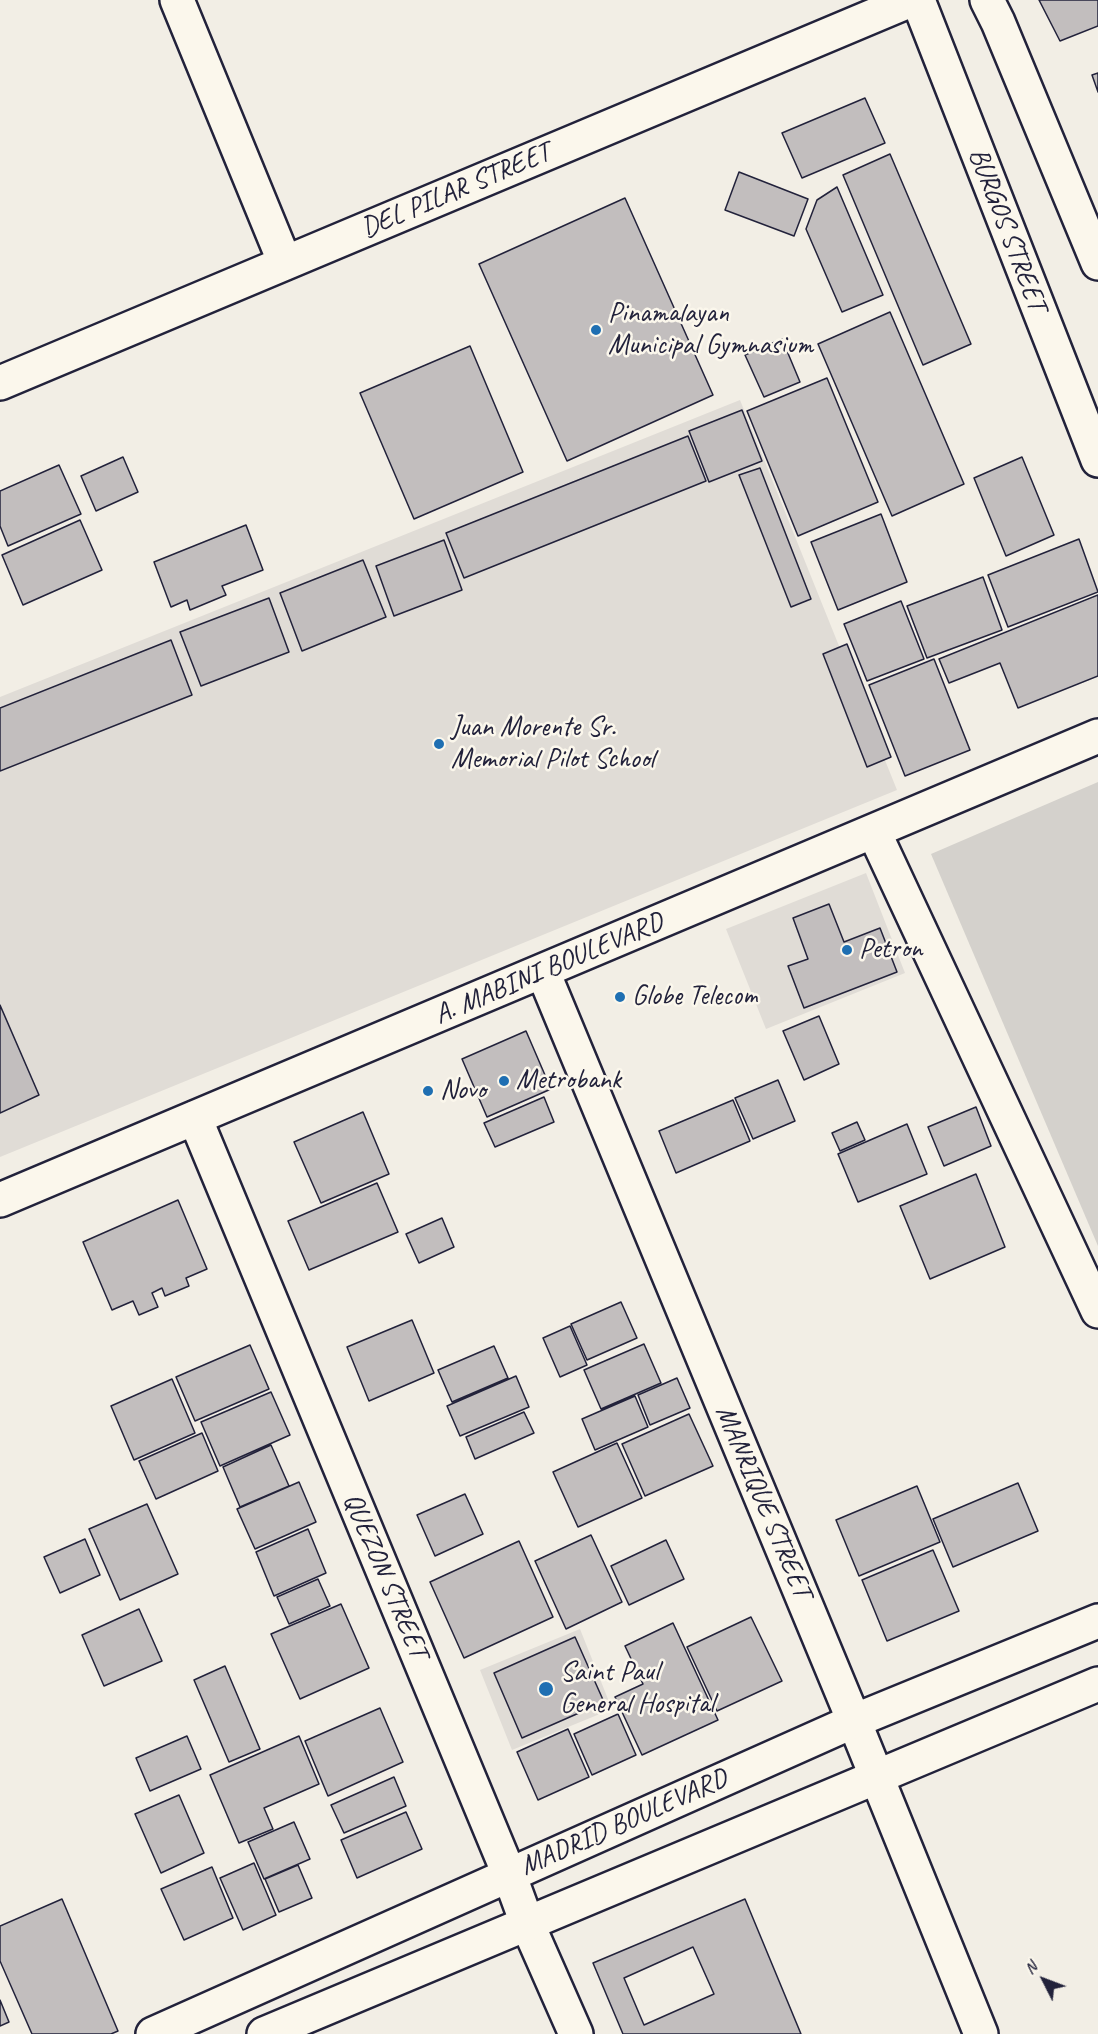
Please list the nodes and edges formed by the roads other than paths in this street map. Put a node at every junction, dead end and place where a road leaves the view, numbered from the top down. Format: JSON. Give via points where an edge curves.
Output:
{"nodes":[{"id":1,"x":177,"y":0,"type":"edge"},
{"id":2,"x":911,"y":0,"type":"edge"},
{"id":3,"x":918,"y":0,"type":"edge"},
{"id":4,"x":987,"y":0,"type":"edge"},
{"id":5,"x":285,"y":263,"type":"junction"},
{"id":6,"x":1098,"y":263,"type":"edge"},
{"id":7,"x":0,"y":383,"type":"edge"},
{"id":8,"x":1098,"y":460,"type":"edge"},
{"id":9,"x":1098,"y":736,"type":"edge"},
{"id":10,"x":874,"y":832,"type":"junction"},
{"id":11,"x":543,"y":972,"type":"junction"},
{"id":12,"x":195,"y":1118,"type":"junction"},
{"id":13,"x":0,"y":1200,"type":"edge"},
{"id":14,"x":1098,"y":1311,"type":"edge"},
{"id":15,"x":1098,"y":1621,"type":"edge"},
{"id":16,"x":1098,"y":1684,"type":"edge"},
{"id":17,"x":854,"y":1721,"type":"junction"},
{"id":18,"x":876,"y":1778,"type":"junction"},
{"id":19,"x":509,"y":1874,"type":"junction"},
{"id":20,"x":527,"y":1923,"type":"junction"},
{"id":21,"x":153,"y":2034,"type":"edge"},
{"id":22,"x":264,"y":2034,"type":"edge"},
{"id":23,"x":576,"y":2034,"type":"edge"},
{"id":24,"x":981,"y":2034,"type":"edge"}],
"edges":[{"from":1,"to":5,"type":"street"},
{"from":2,"to":5,"type":"street","name":"DEL PILAR STREET"},
{"from":3,"to":8,"type":"street","name":"BURGOS STREET"},
{"from":4,"to":6,"type":"street"},
{"from":5,"to":7,"type":"street","name":"DEL PILAR STREET"},
{"from":9,"to":10,"type":"street","name":"A. MABINI BOULEVARD"},
{"from":10,"to":11,"type":"street","name":"A. MABINI BOULEVARD"},
{"from":10,"to":14,"type":"street"},
{"from":11,"to":12,"type":"street","name":"A. MABINI BOULEVARD"},
{"from":11,"to":17,"type":"street","name":"MANRIQUE STREET"},
{"from":12,"to":13,"type":"street","name":"A. MABINI BOULEVARD"},
{"from":12,"to":19,"type":"street","name":"QUEZON STREET"},
{"from":15,"to":17,"type":"street","name":"MADRID BOULEVARD"},
{"from":16,"to":18,"type":"street","name":"MADRID BOULEVARD"},
{"from":17,"to":18,"type":"street","name":"MANRIQUE STREET"},
{"from":17,"to":19,"type":"street","name":"MADRID BOULEVARD"},
{"from":18,"to":20,"type":"street","name":"MADRID BOULEVARD"},
{"from":18,"to":24,"type":"street","name":"MANRIQUE STREET"},
{"from":19,"to":20,"type":"street","name":"QUEZON STREET"},
{"from":19,"to":21,"type":"street","name":"MADRID BOULEVARD"},
{"from":20,"to":22,"type":"street","name":"MADRID BOULEVARD"},
{"from":20,"to":23,"type":"street","name":"QUEZON STREET"}]}
